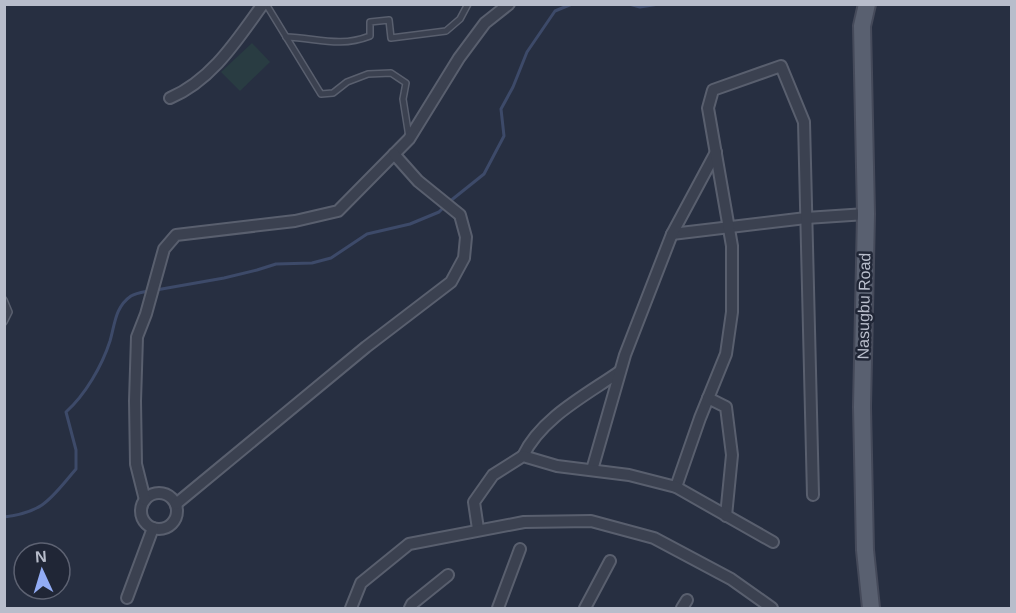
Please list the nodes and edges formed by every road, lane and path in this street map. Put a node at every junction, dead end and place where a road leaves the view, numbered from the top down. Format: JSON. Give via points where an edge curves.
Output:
{"nodes":[{"id":1,"x":264,"y":4,"type":"edge"},
{"id":2,"x":468,"y":4,"type":"edge"},
{"id":3,"x":509,"y":4,"type":"edge"},
{"id":4,"x":867,"y":4,"type":"edge"},
{"id":5,"x":286,"y":37,"type":"junction"},
{"id":6,"x":170,"y":98,"type":"dead end"},
{"id":7,"x":409,"y":139,"type":"junction"},
{"id":8,"x":716,"y":152,"type":"junction"},
{"id":9,"x":394,"y":154,"type":"junction"},
{"id":10,"x":866,"y":214,"type":"junction"},
{"id":11,"x":806,"y":218,"type":"junction"},
{"id":12,"x":729,"y":228,"type":"junction"},
{"id":13,"x":672,"y":234,"type":"junction"},
{"id":14,"x":4,"y":300,"type":"edge"},
{"id":15,"x":4,"y":322,"type":"edge"},
{"id":16,"x":620,"y":372,"type":"junction"},
{"id":17,"x":708,"y":398,"type":"junction"},
{"id":18,"x":523,"y":456,"type":"junction"},
{"id":19,"x":592,"y":470,"type":"junction"},
{"id":20,"x":676,"y":487,"type":"junction"},
{"id":21,"x":813,"y":495,"type":"dead end"},
{"id":22,"x":145,"y":500,"type":"junction"},
{"id":23,"x":176,"y":504,"type":"junction"},
{"id":24,"x":726,"y":516,"type":"junction"},
{"id":25,"x":153,"y":528,"type":"junction"},
{"id":26,"x":478,"y":529,"type":"junction"},
{"id":27,"x":773,"y":542,"type":"dead end"},
{"id":28,"x":520,"y":549,"type":"dead end"},
{"id":29,"x":609,"y":561,"type":"dead end"},
{"id":30,"x":448,"y":575,"type":"dead end"},
{"id":31,"x":127,"y":598,"type":"dead end"},
{"id":32,"x":351,"y":609,"type":"edge"},
{"id":33,"x":410,"y":609,"type":"edge"},
{"id":34,"x":498,"y":609,"type":"edge"},
{"id":35,"x":585,"y":609,"type":"edge"},
{"id":36,"x":772,"y":609,"type":"edge"},
{"id":37,"x":871,"y":609,"type":"edge"}],
"edges":[{"from":1,"to":5,"type":"lane"},
{"from":1,"to":6,"type":"street","via":[[204,78]]},
{"from":2,"to":5,"type":"lane","via":[[460,19],[446,31],[391,38],[389,20],[370,22],[370,36],[356,41],[332,43]]},
{"from":3,"to":7,"type":"street","via":[[485,23],[459,58]]},
{"from":4,"to":10,"type":"main road","name":"Nasugbu Road","via":[[862,26]]},
{"from":5,"to":7,"type":"lane","via":[[321,94],[333,93],[346,82],[368,74],[391,73],[406,83],[403,99]]},
{"from":7,"to":9,"type":"street"},
{"from":8,"to":11,"type":"street","via":[[708,108],[713,90],[781,66],[804,122]]},
{"from":8,"to":12,"type":"street"},
{"from":8,"to":13,"type":"street"},
{"from":9,"to":22,"type":"street","via":[[338,211],[295,221],[176,235],[164,249],[137,337],[136,465]]},
{"from":9,"to":23,"type":"street","via":[[418,181],[460,215],[466,237],[464,258],[451,282]]},
{"from":10,"to":11,"type":"street"},
{"from":10,"to":37,"type":"main road","name":"Nasugbu Road","via":[[862,407],[865,550]]},
{"from":11,"to":12,"type":"street"},
{"from":11,"to":21,"type":"street"},
{"from":12,"to":13,"type":"street"},
{"from":12,"to":17,"type":"street","via":[[732,312],[726,354]]},
{"from":13,"to":16,"type":"street"},
{"from":14,"to":15,"type":"lane","via":[[9,312]]},
{"from":16,"to":18,"type":"street","via":[[554,417]]},
{"from":16,"to":19,"type":"street"},
{"from":17,"to":20,"type":"street"},
{"from":17,"to":24,"type":"street","via":[[726,407],[732,455]]},
{"from":18,"to":19,"type":"street","via":[[557,466]]},
{"from":18,"to":26,"type":"street","via":[[493,474],[474,502]]},
{"from":19,"to":20,"type":"street"},
{"from":20,"to":24,"type":"street"},
{"from":22,"to":23,"type":"street","via":[[162,493]]},
{"from":22,"to":25,"type":"street","via":[[143,518]]},
{"from":23,"to":25,"type":"street","via":[[177,515],[172,524],[163,529]]},
{"from":24,"to":27,"type":"street"},
{"from":25,"to":31,"type":"street"},
{"from":26,"to":32,"type":"street","via":[[408,544],[361,583]]},
{"from":26,"to":36,"type":"street","via":[[524,522],[591,521],[654,538],[731,579]]},
{"from":28,"to":34,"type":"street"},
{"from":29,"to":35,"type":"street"},
{"from":30,"to":33,"type":"street"}]}
